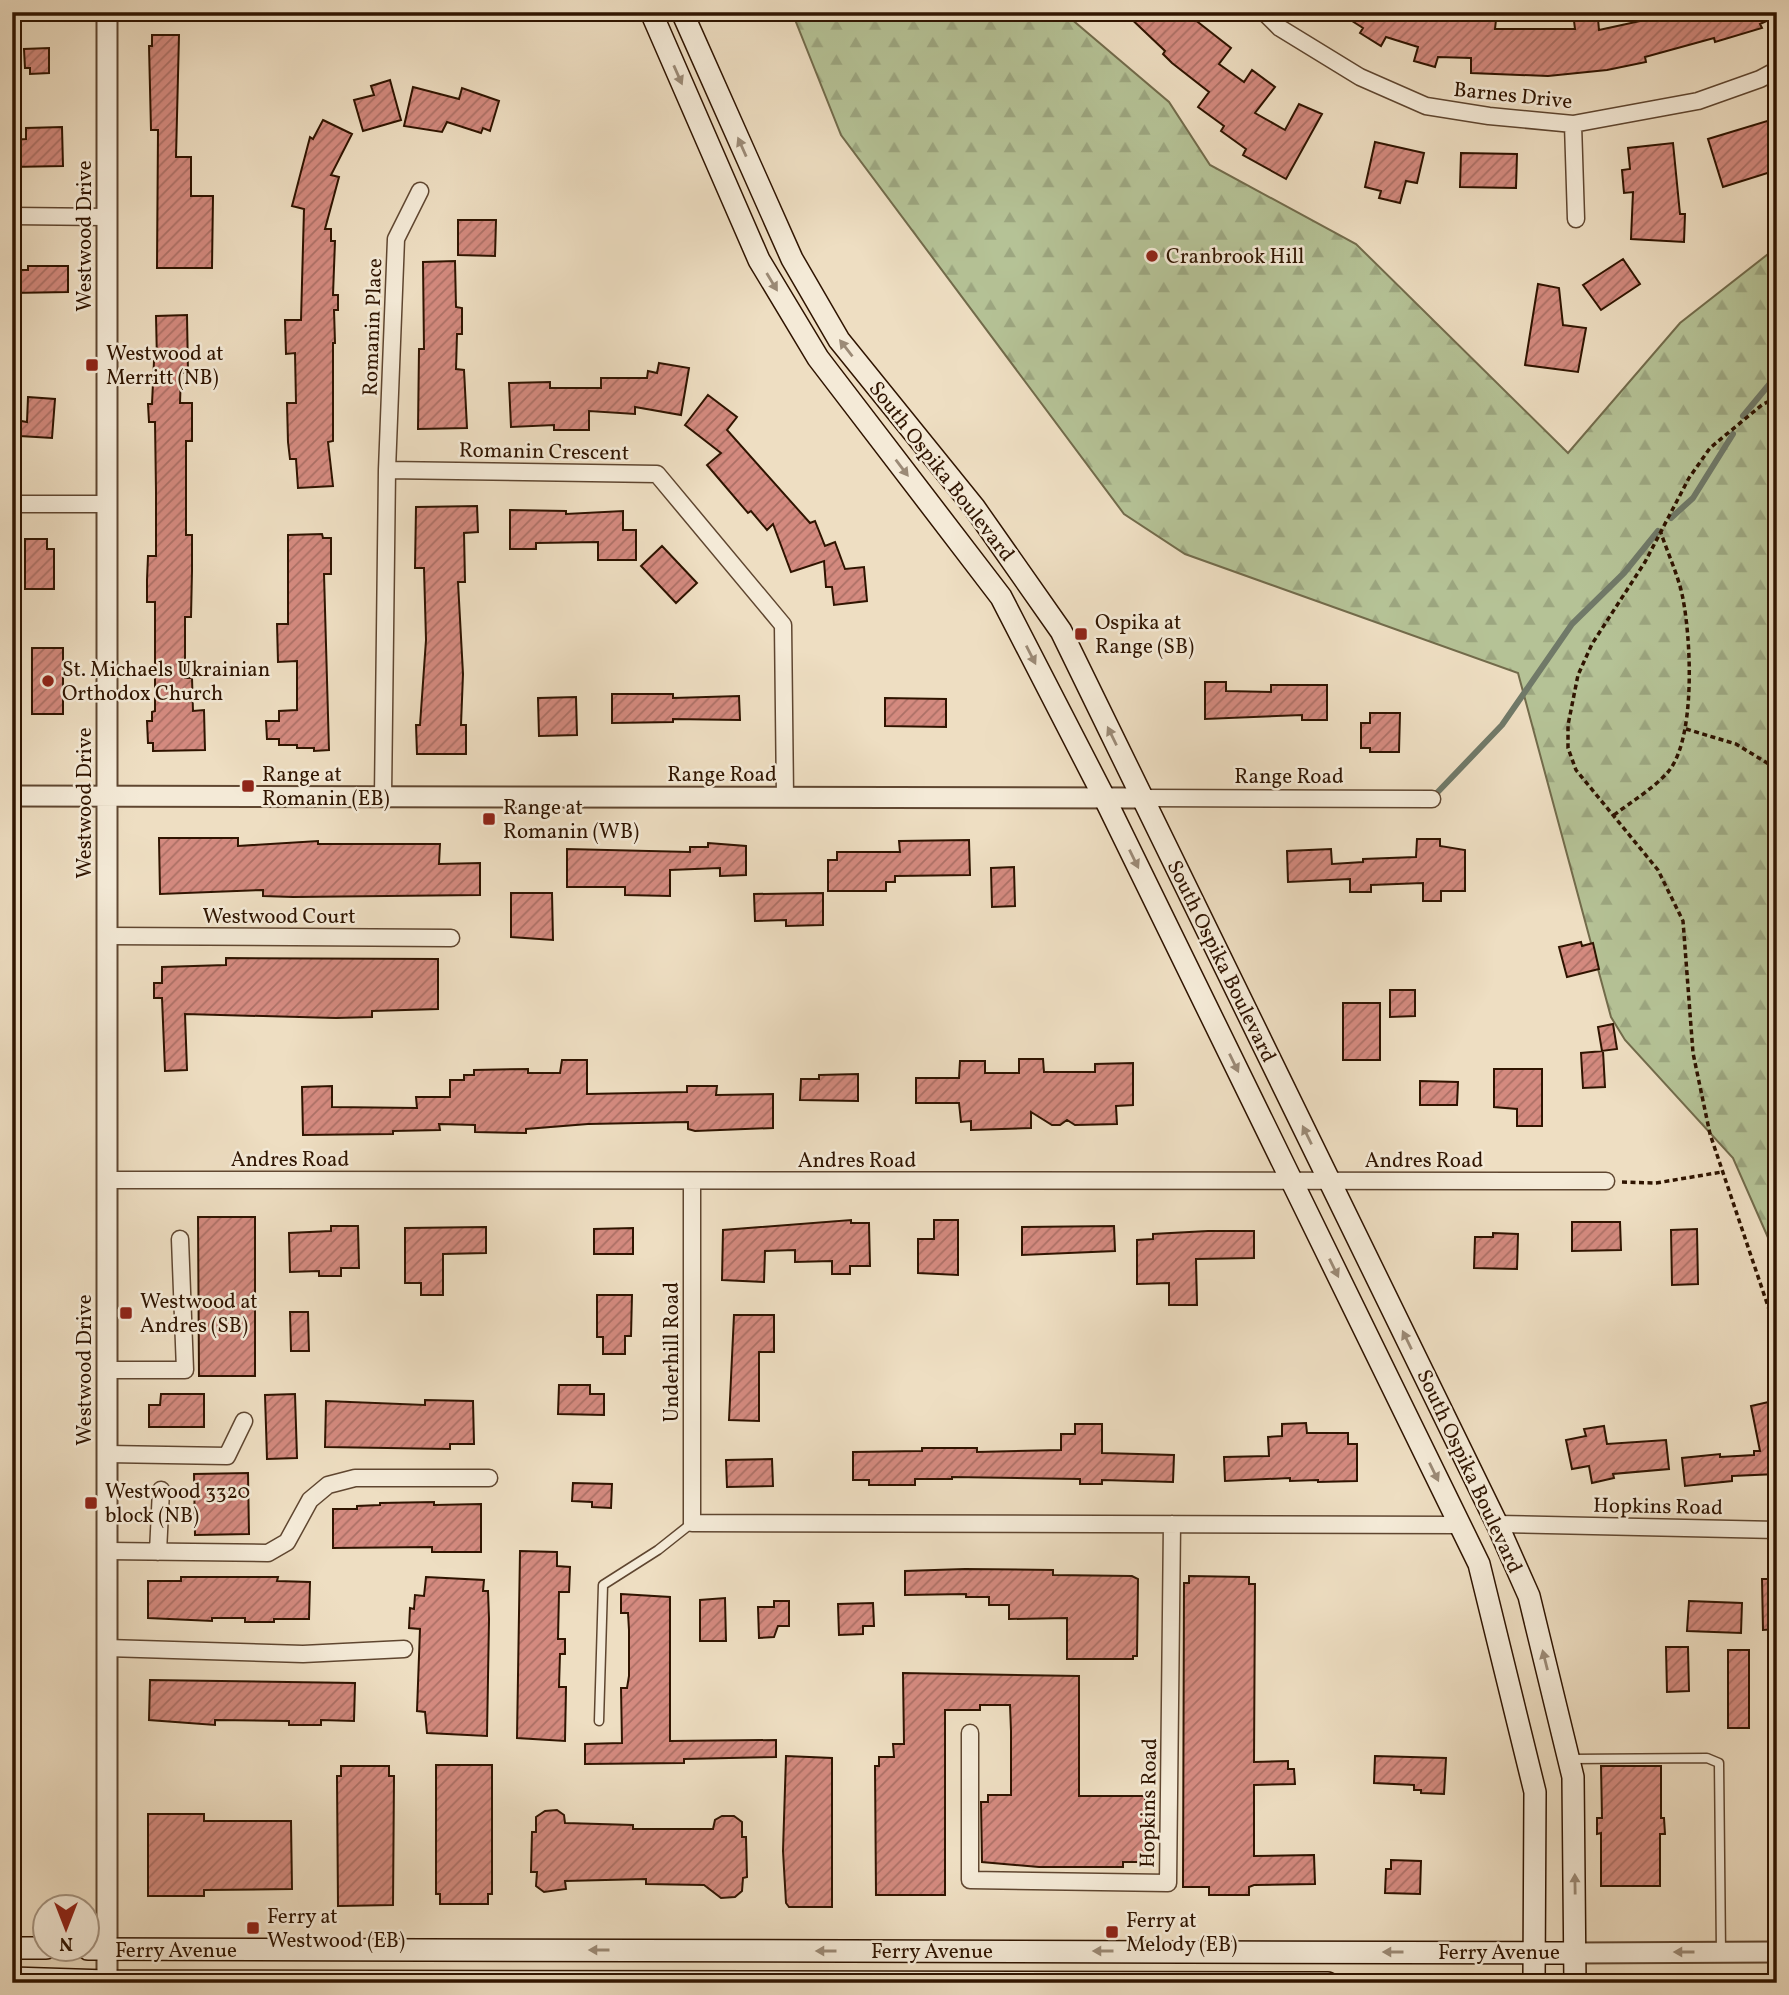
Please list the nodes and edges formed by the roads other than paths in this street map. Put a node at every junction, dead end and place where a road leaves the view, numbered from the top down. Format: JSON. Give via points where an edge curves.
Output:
{"nodes":[{"id":1,"x":107,"y":12,"type":"edge"},
{"id":2,"x":651,"y":12,"type":"edge"},
{"id":3,"x":682,"y":12,"type":"edge"},
{"id":4,"x":1264,"y":12,"type":"edge"},
{"id":5,"x":1777,"y":70,"type":"edge"},
{"id":6,"x":1573,"y":124,"type":"junction"},
{"id":7,"x":420,"y":191,"type":"dead end"},
{"id":8,"x":12,"y":216,"type":"edge"},
{"id":9,"x":107,"y":217,"type":"junction"},
{"id":10,"x":1576,"y":219,"type":"dead end"},
{"id":11,"x":387,"y":470,"type":"junction"},
{"id":12,"x":12,"y":504,"type":"edge"},
{"id":13,"x":107,"y":504,"type":"junction"},
{"id":14,"x":12,"y":796,"type":"edge"},
{"id":15,"x":107,"y":796,"type":"junction"},
{"id":16,"x":383,"y":796,"type":"junction"},
{"id":17,"x":785,"y":797,"type":"junction"},
{"id":18,"x":1104,"y":797,"type":"junction"},
{"id":19,"x":1142,"y":798,"type":"junction"},
{"id":20,"x":1432,"y":799,"type":"dead end"},
{"id":21,"x":107,"y":936,"type":"junction"},
{"id":22,"x":451,"y":938,"type":"dead end"},
{"id":23,"x":107,"y":1180,"type":"junction"},
{"id":24,"x":692,"y":1181,"type":"junction"},
{"id":25,"x":1292,"y":1181,"type":"junction"},
{"id":26,"x":1330,"y":1181,"type":"junction"},
{"id":27,"x":1606,"y":1181,"type":"road end"},
{"id":28,"x":180,"y":1239,"type":"dead end"},
{"id":29,"x":107,"y":1370,"type":"junction"},
{"id":30,"x":244,"y":1422,"type":"dead end"},
{"id":31,"x":107,"y":1454,"type":"junction"},
{"id":32,"x":489,"y":1478,"type":"dead end"},
{"id":33,"x":161,"y":1490,"type":"dead end"},
{"id":34,"x":692,"y":1523,"type":"junction"},
{"id":35,"x":1172,"y":1524,"type":"junction"},
{"id":36,"x":1497,"y":1524,"type":"junction"},
{"id":37,"x":1459,"y":1525,"type":"junction"},
{"id":38,"x":1777,"y":1530,"type":"edge"},
{"id":39,"x":108,"y":1551,"type":"junction"},
{"id":40,"x":159,"y":1552,"type":"junction"},
{"id":41,"x":107,"y":1648,"type":"junction"},
{"id":42,"x":404,"y":1649,"type":"dead end"},
{"id":43,"x":599,"y":1721,"type":"dead end"},
{"id":44,"x":970,"y":1733,"type":"dead end"},
{"id":45,"x":1569,"y":1759,"type":"junction"},
{"id":46,"x":99,"y":1894,"type":"edge"},
{"id":47,"x":12,"y":1948,"type":"edge"},
{"id":48,"x":32,"y":1948,"type":"edge"},
{"id":49,"x":102,"y":1949,"type":"edge"},
{"id":50,"x":1269,"y":1952,"type":"junction"},
{"id":51,"x":1534,"y":1952,"type":"junction"},
{"id":52,"x":1721,"y":1952,"type":"junction"},
{"id":53,"x":1777,"y":1952,"type":"edge"},
{"id":54,"x":1575,"y":1953,"type":"junction"},
{"id":55,"x":102,"y":1964,"type":"edge"},
{"id":56,"x":12,"y":1978,"type":"edge"},
{"id":57,"x":107,"y":1982,"type":"edge"},
{"id":58,"x":362,"y":1982,"type":"edge"},
{"id":59,"x":1269,"y":1982,"type":"edge"},
{"id":60,"x":1328,"y":1983,"type":"edge"},
{"id":61,"x":1534,"y":1983,"type":"edge"},
{"id":62,"x":1576,"y":1983,"type":"edge"}],
"edges":[{"from":1,"to":9,"type":"street","name":"Westwood Drive"},
{"from":2,"to":18,"type":"main road","name":"South Ospika Boulevard","one_way":true,"via":[[759,260],[818,358],[1001,597]]},
{"from":19,"to":3,"type":"main road","name":"South Ospika Boulevard","one_way":true,"via":[[1061,631],[974,507],[839,340],[792,259]]},
{"from":4,"to":6,"type":"street","name":"Barnes Drive","via":[[1279,28],[1360,77],[1426,106]]},
{"from":5,"to":6,"type":"street","name":"Barnes Drive","via":[[1698,101]]},
{"from":6,"to":10,"type":"street"},
{"from":7,"to":11,"type":"street","name":"Romanin Place","via":[[396,239]]},
{"from":8,"to":9,"type":"street"},
{"from":9,"to":13,"type":"street","name":"Westwood Drive"},
{"from":11,"to":16,"type":"street"},
{"from":11,"to":17,"type":"street","name":"Romanin Crescent","via":[[657,474],[783,625]]},
{"from":12,"to":13,"type":"street"},
{"from":13,"to":15,"type":"street","name":"Westwood Drive"},
{"from":14,"to":15,"type":"street","name":"Range Road"},
{"from":15,"to":16,"type":"street","name":"Range Road"},
{"from":15,"to":21,"type":"street","name":"Westwood Drive"},
{"from":16,"to":17,"type":"street","name":"Range Road"},
{"from":17,"to":18,"type":"street","name":"Range Road"},
{"from":18,"to":19,"type":"street","name":"Range Road"},
{"from":18,"to":25,"type":"main road","name":"South Ospika Boulevard","one_way":true},
{"from":19,"to":20,"type":"street","name":"Range Road"},
{"from":26,"to":19,"type":"main road","name":"South Ospika Boulevard","one_way":true},
{"from":21,"to":22,"type":"street","name":"Westwood Court"},
{"from":21,"to":23,"type":"street","name":"Westwood Drive"},
{"from":23,"to":24,"type":"street","name":"Andres Road"},
{"from":23,"to":29,"type":"street","name":"Westwood Drive"},
{"from":24,"to":25,"type":"street","name":"Andres Road"},
{"from":24,"to":34,"type":"street","name":"Underhill Road"},
{"from":25,"to":26,"type":"street","name":"Andres Road"},
{"from":25,"to":37,"type":"main road","name":"South Ospika Boulevard","one_way":true},
{"from":26,"to":27,"type":"street","name":"Andres Road"},
{"from":36,"to":26,"type":"main road","name":"South Ospika Boulevard","one_way":true},
{"from":28,"to":29,"type":"street","via":[[185,1370]]},
{"from":29,"to":31,"type":"street","name":"Westwood Drive"},
{"from":30,"to":31,"type":"street","via":[[227,1456]]},
{"from":31,"to":39,"type":"street","name":"Westwood Drive"},
{"from":32,"to":40,"type":"street","via":[[355,1478],[328,1485],[310,1500],[287,1542],[268,1553]]},
{"from":33,"to":40,"type":"street"},
{"from":34,"to":35,"type":"street"},
{"from":34,"to":43,"type":"lane","via":[[603,1586]]},
{"from":35,"to":37,"type":"street"},
{"from":35,"to":44,"type":"street","name":"Hopkins Road","via":[[1168,1883],[970,1880]]},
{"from":36,"to":38,"type":"street","name":"Hopkins Road"},
{"from":45,"to":36,"type":"main road","name":"South Ospika Boulevard","one_way":true,"via":[[1529,1596]]},
{"from":37,"to":51,"type":"main road","name":"South Ospika Boulevard","via":[[1479,1564],[1535,1792]]},
{"from":39,"to":40,"type":"street"},
{"from":39,"to":41,"type":"street","name":"Westwood Drive"},
{"from":41,"to":42,"type":"street","via":[[303,1654]]},
{"from":41,"to":46,"type":"street","name":"Westwood Drive"},
{"from":45,"to":52,"type":"lane","via":[[1707,1758],[1719,1763]]},
{"from":54,"to":45,"type":"main road","name":"South Ospika Boulevard","one_way":true},
{"from":47,"to":48,"type":"main road"},
{"from":50,"to":49,"type":"main road","name":"Ferry Avenue","one_way":true},
{"from":51,"to":50,"type":"main road","name":"Ferry Avenue","one_way":true},
{"from":50,"to":59,"type":"street"},
{"from":51,"to":54,"type":"main road","name":"Ferry Avenue"},
{"from":51,"to":61,"type":"main road","name":"South Ospika Boulevard"},
{"from":52,"to":53,"type":"street","name":"Ferry Avenue"},
{"from":52,"to":54,"type":"street","name":"Ferry Avenue","one_way":true},
{"from":54,"to":62,"type":"main road","name":"South Ospika Boulevard"},
{"from":55,"to":57,"type":"street","name":"Westwood Drive"},
{"from":56,"to":57,"type":"main road","name":"Ferry Avenue"},
{"from":57,"to":58,"type":"main road","name":"Ferry Avenue"},
{"from":58,"to":59,"type":"main road","name":"Ferry Avenue"},
{"from":59,"to":60,"type":"main road","name":"Ferry Avenue"}]}
